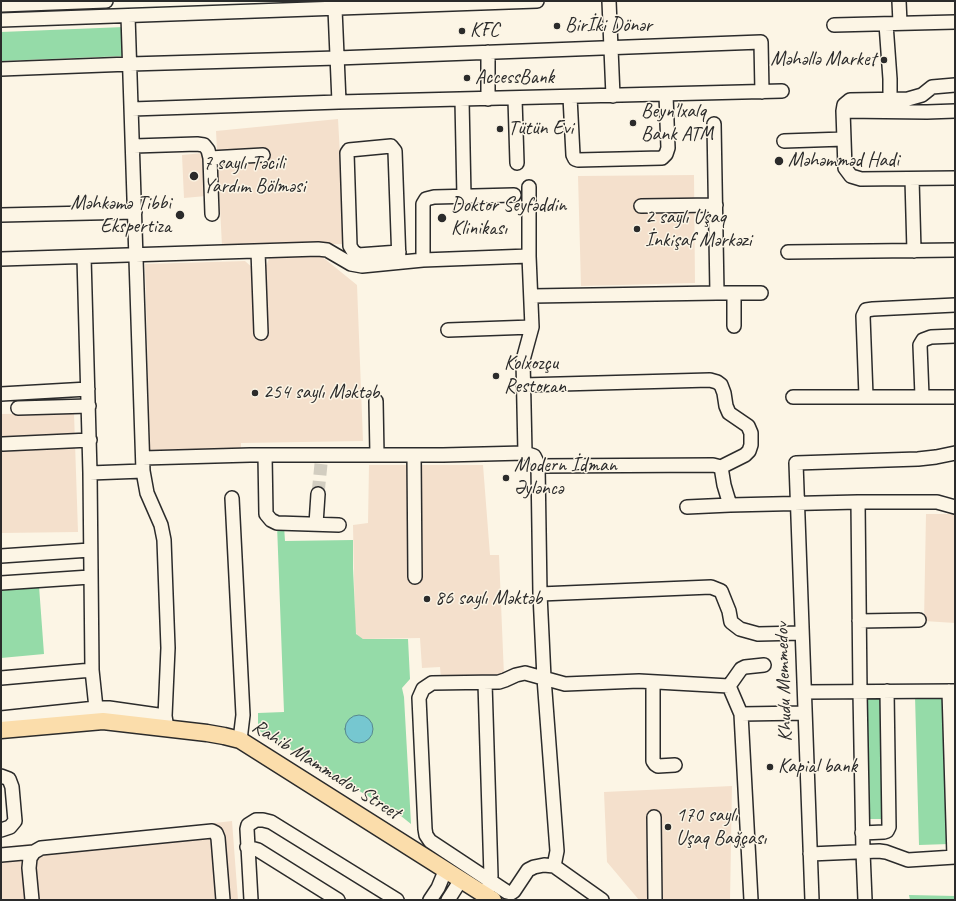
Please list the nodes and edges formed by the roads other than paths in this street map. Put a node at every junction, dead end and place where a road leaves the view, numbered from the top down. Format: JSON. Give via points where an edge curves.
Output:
{"nodes":[{"id":1,"x":106,"y":1,"type":"edge"},
{"id":2,"x":537,"y":1,"type":"edge"},
{"id":3,"x":609,"y":1,"type":"edge"},
{"id":4,"x":899,"y":1,"type":"edge"},
{"id":5,"x":56,"y":3,"type":"junction"},
{"id":6,"x":1,"y":5,"type":"edge"},
{"id":7,"x":335,"y":9,"type":"junction"},
{"id":8,"x":128,"y":16,"type":"junction"},
{"id":9,"x":56,"y":18,"type":"junction"},
{"id":10,"x":1,"y":20,"type":"edge"},
{"id":11,"x":955,"y":22,"type":"edge"},
{"id":12,"x":900,"y":23,"type":"junction"},
{"id":13,"x":886,"y":24,"type":"junction"},
{"id":14,"x":834,"y":25,"type":"dead end"},
{"id":15,"x":611,"y":47,"type":"junction"},
{"id":16,"x":488,"y":52,"type":"junction"},
{"id":17,"x":337,"y":58,"type":"junction"},
{"id":18,"x":130,"y":64,"type":"junction"},
{"id":19,"x":1,"y":69,"type":"edge"},
{"id":20,"x":955,"y":85,"type":"edge"},
{"id":21,"x":782,"y":91,"type":"dead end"},
{"id":22,"x":762,"y":92,"type":"junction"},
{"id":23,"x":666,"y":95,"type":"junction"},
{"id":24,"x":613,"y":96,"type":"junction"},
{"id":25,"x":570,"y":97,"type":"junction"},
{"id":26,"x":488,"y":99,"type":"junction"},
{"id":27,"x":515,"y":99,"type":"junction"},
{"id":28,"x":890,"y":99,"type":"junction"},
{"id":29,"x":462,"y":100,"type":"junction"},
{"id":30,"x":339,"y":102,"type":"junction"},
{"id":31,"x":132,"y":109,"type":"junction"},
{"id":32,"x":955,"y":111,"type":"edge"},
{"id":33,"x":843,"y":112,"type":"junction"},
{"id":34,"x":714,"y":124,"type":"dead end"},
{"id":35,"x":844,"y":139,"type":"junction"},
{"id":36,"x":784,"y":141,"type":"dead end"},
{"id":37,"x":134,"y":146,"type":"junction"},
{"id":38,"x":263,"y":155,"type":"dead end"},
{"id":39,"x":210,"y":158,"type":"junction"},
{"id":40,"x":517,"y":163,"type":"dead end"},
{"id":41,"x":955,"y":178,"type":"edge"},
{"id":42,"x":912,"y":179,"type":"junction"},
{"id":43,"x":529,"y":187,"type":"dead end"},
{"id":44,"x":514,"y":195,"type":"dead end"},
{"id":45,"x":464,"y":196,"type":"junction"},
{"id":46,"x":716,"y":205,"type":"junction"},
{"id":47,"x":641,"y":206,"type":"dead end"},
{"id":48,"x":135,"y":212,"type":"junction"},
{"id":49,"x":212,"y":214,"type":"dead end"},
{"id":50,"x":1,"y":215,"type":"edge"},
{"id":51,"x":955,"y":250,"type":"edge"},
{"id":52,"x":258,"y":251,"type":"junction"},
{"id":53,"x":914,"y":251,"type":"junction"},
{"id":54,"x":788,"y":252,"type":"dead end"},
{"id":55,"x":136,"y":255,"type":"junction"},
{"id":56,"x":529,"y":256,"type":"junction"},
{"id":57,"x":84,"y":257,"type":"junction"},
{"id":58,"x":399,"y":257,"type":"junction"},
{"id":59,"x":1,"y":259,"type":"edge"},
{"id":60,"x":423,"y":260,"type":"junction"},
{"id":61,"x":717,"y":293,"type":"junction"},
{"id":62,"x":734,"y":293,"type":"junction"},
{"id":63,"x":761,"y":293,"type":"dead end"},
{"id":64,"x":532,"y":296,"type":"junction"},
{"id":65,"x":955,"y":305,"type":"edge"},
{"id":66,"x":734,"y":326,"type":"dead end"},
{"id":67,"x":532,"y":327,"type":"junction"},
{"id":68,"x":448,"y":330,"type":"dead end"},
{"id":69,"x":261,"y":333,"type":"dead end"},
{"id":70,"x":955,"y":336,"type":"edge"},
{"id":71,"x":523,"y":385,"type":"junction"},
{"id":72,"x":88,"y":389,"type":"junction"},
{"id":73,"x":58,"y":390,"type":"junction"},
{"id":74,"x":1,"y":394,"type":"edge"},
{"id":75,"x":866,"y":396,"type":"junction"},
{"id":76,"x":922,"y":396,"type":"junction"},
{"id":77,"x":793,"y":397,"type":"dead end"},
{"id":78,"x":955,"y":397,"type":"edge"},
{"id":79,"x":376,"y":401,"type":"dead end"},
{"id":80,"x":88,"y":406,"type":"junction"},
{"id":81,"x":58,"y":407,"type":"junction"},
{"id":82,"x":18,"y":408,"type":"dead end"},
{"id":83,"x":90,"y":440,"type":"junction"},
{"id":84,"x":3,"y":444,"type":"dead end"},
{"id":85,"x":525,"y":453,"type":"junction"},
{"id":86,"x":955,"y":453,"type":"edge"},
{"id":87,"x":265,"y":454,"type":"junction"},
{"id":88,"x":377,"y":455,"type":"junction"},
{"id":89,"x":414,"y":455,"type":"junction"},
{"id":90,"x":143,"y":464,"type":"junction"},
{"id":91,"x":538,"y":466,"type":"junction"},
{"id":92,"x":721,"y":466,"type":"junction"},
{"id":93,"x":90,"y":473,"type":"junction"},
{"id":94,"x":318,"y":494,"type":"tunnel mouth"},
{"id":95,"x":232,"y":498,"type":"dead end"},
{"id":96,"x":858,"y":502,"type":"junction"},
{"id":97,"x":797,"y":504,"type":"junction"},
{"id":98,"x":730,"y":505,"type":"junction"},
{"id":99,"x":955,"y":506,"type":"edge"},
{"id":100,"x":686,"y":507,"type":"dead end"},
{"id":101,"x":316,"y":524,"type":"junction"},
{"id":102,"x":339,"y":524,"type":"dead end"},
{"id":103,"x":90,"y":550,"type":"junction"},
{"id":104,"x":1,"y":556,"type":"edge"},
{"id":105,"x":90,"y":577,"type":"junction"},
{"id":106,"x":415,"y":577,"type":"dead end"},
{"id":107,"x":1,"y":583,"type":"edge"},
{"id":108,"x":540,"y":594,"type":"junction"},
{"id":109,"x":859,"y":620,"type":"junction"},
{"id":110,"x":919,"y":620,"type":"dead end"},
{"id":111,"x":802,"y":633,"type":"junction"},
{"id":112,"x":764,"y":665,"type":"dead end"},
{"id":113,"x":92,"y":670,"type":"junction"},
{"id":114,"x":1,"y":678,"type":"edge"},
{"id":115,"x":544,"y":678,"type":"junction"},
{"id":116,"x":653,"y":682,"type":"junction"},
{"id":117,"x":485,"y":683,"type":"junction"},
{"id":118,"x":729,"y":686,"type":"junction"},
{"id":119,"x":887,"y":691,"type":"junction"},
{"id":120,"x":952,"y":691,"type":"edge"},
{"id":121,"x":805,"y":692,"type":"junction"},
{"id":122,"x":860,"y":692,"type":"junction"},
{"id":123,"x":804,"y":713,"type":"junction"},
{"id":124,"x":741,"y":714,"type":"junction"},
{"id":125,"x":1,"y":718,"type":"edge"},
{"id":126,"x":94,"y":720,"type":"junction"},
{"id":127,"x":166,"y":722,"type":"junction"},
{"id":128,"x":1,"y":730,"type":"edge"},
{"id":129,"x":1,"y":738,"type":"edge"},
{"id":130,"x":239,"y":744,"type":"junction"},
{"id":131,"x":674,"y":765,"type":"dead end"},
{"id":132,"x":1,"y":776,"type":"edge"},
{"id":133,"x":654,"y":817,"type":"dead end"},
{"id":134,"x":1,"y":830,"type":"edge"},
{"id":135,"x":862,"y":833,"type":"junction"},
{"id":136,"x":247,"y":847,"type":"junction"},
{"id":137,"x":34,"y":852,"type":"junction"},
{"id":138,"x":863,"y":852,"type":"junction"},
{"id":139,"x":810,"y":854,"type":"junction"},
{"id":140,"x":1,"y":855,"type":"edge"},
{"id":141,"x":954,"y":857,"type":"edge"},
{"id":142,"x":554,"y":866,"type":"junction"},
{"id":143,"x":443,"y":876,"type":"junction"},
{"id":144,"x":456,"y":886,"type":"junction"},
{"id":145,"x":487,"y":894,"type":"edge"},
{"id":146,"x":32,"y":900,"type":"edge"},
{"id":147,"x":223,"y":900,"type":"edge"},
{"id":148,"x":251,"y":900,"type":"edge"},
{"id":149,"x":338,"y":900,"type":"edge"},
{"id":150,"x":397,"y":900,"type":"edge"},
{"id":151,"x":430,"y":900,"type":"edge"},
{"id":152,"x":448,"y":900,"type":"edge"},
{"id":153,"x":602,"y":900,"type":"edge"},
{"id":154,"x":655,"y":900,"type":"edge"},
{"id":155,"x":751,"y":900,"type":"edge"},
{"id":156,"x":812,"y":900,"type":"edge"},
{"id":157,"x":865,"y":900,"type":"edge"}],
"edges":[{"from":1,"to":5,"type":"street"},
{"from":2,"to":7,"type":"street"},
{"from":3,"to":15,"type":"street"},
{"from":4,"to":12,"type":"street"},
{"from":5,"to":6,"type":"street"},
{"from":5,"to":9,"type":"street"},
{"from":7,"to":8,"type":"street"},
{"from":7,"to":17,"type":"street"},
{"from":8,"to":9,"type":"street"},
{"from":8,"to":18,"type":"street"},
{"from":9,"to":10,"type":"street"},
{"from":11,"to":12,"type":"street"},
{"from":12,"to":13,"type":"street"},
{"from":13,"to":14,"type":"street"},
{"from":13,"to":28,"type":"street"},
{"from":15,"to":16,"type":"street"},
{"from":15,"to":22,"type":"street","via":[[761,42]]},
{"from":15,"to":24,"type":"street"},
{"from":16,"to":17,"type":"street"},
{"from":16,"to":26,"type":"street"},
{"from":17,"to":18,"type":"street"},
{"from":17,"to":30,"type":"street"},
{"from":18,"to":19,"type":"street"},
{"from":18,"to":31,"type":"street"},
{"from":20,"to":28,"type":"street","via":[[932,87],[922,95],[908,99]]},
{"from":21,"to":22,"type":"street"},
{"from":22,"to":23,"type":"street"},
{"from":23,"to":24,"type":"street"},
{"from":23,"to":25,"type":"street","via":[[668,148],[662,158],[578,160],[573,155]]},
{"from":24,"to":25,"type":"street"},
{"from":25,"to":27,"type":"street"},
{"from":26,"to":27,"type":"street"},
{"from":26,"to":29,"type":"street"},
{"from":27,"to":40,"type":"street"},
{"from":28,"to":33,"type":"street","via":[[850,100],[844,105]]},
{"from":29,"to":30,"type":"street"},
{"from":29,"to":45,"type":"street"},
{"from":30,"to":31,"type":"street"},
{"from":31,"to":37,"type":"street"},
{"from":32,"to":33,"type":"street"},
{"from":33,"to":35,"type":"street"},
{"from":34,"to":46,"type":"street"},
{"from":35,"to":36,"type":"street"},
{"from":35,"to":42,"type":"street","via":[[845,168],[851,176],[861,179]]},
{"from":37,"to":39,"type":"street","via":[[198,144],[204,145]]},
{"from":37,"to":48,"type":"street"},
{"from":38,"to":39,"type":"street"},
{"from":39,"to":49,"type":"street"},
{"from":41,"to":42,"type":"street"},
{"from":42,"to":53,"type":"street"},
{"from":43,"to":56,"type":"street"},
{"from":44,"to":45,"type":"street"},
{"from":45,"to":60,"type":"street","via":[[434,197],[424,201]]},
{"from":46,"to":47,"type":"street"},
{"from":46,"to":61,"type":"street"},
{"from":48,"to":50,"type":"street"},
{"from":48,"to":55,"type":"street"},
{"from":51,"to":53,"type":"street"},
{"from":52,"to":55,"type":"street"},
{"from":52,"to":58,"type":"street","via":[[327,250],[352,264],[362,266]]},
{"from":52,"to":69,"type":"street"},
{"from":53,"to":54,"type":"street"},
{"from":55,"to":57,"type":"street"},
{"from":55,"to":90,"type":"street"},
{"from":56,"to":60,"type":"street"},
{"from":56,"to":64,"type":"street"},
{"from":57,"to":59,"type":"street"},
{"from":57,"to":72,"type":"street"},
{"from":58,"to":58,"type":"street","via":[[395,151],[391,146],[350,150],[347,154],[350,246],[358,255]]},
{"from":58,"to":60,"type":"street"},
{"from":61,"to":62,"type":"street"},
{"from":61,"to":64,"type":"street"},
{"from":62,"to":63,"type":"street"},
{"from":62,"to":66,"type":"street"},
{"from":64,"to":67,"type":"street"},
{"from":65,"to":75,"type":"street","via":[[866,310],[863,316]]},
{"from":67,"to":68,"type":"street"},
{"from":67,"to":71,"type":"street","via":[[523,360]]},
{"from":70,"to":76,"type":"street","via":[[931,337],[923,340],[920,345]]},
{"from":71,"to":85,"type":"street"},
{"from":71,"to":92,"type":"street","via":[[710,380],[717,382],[722,389],[729,413],[748,426],[751,433],[749,451]]},
{"from":72,"to":73,"type":"street"},
{"from":72,"to":80,"type":"street"},
{"from":73,"to":74,"type":"street"},
{"from":73,"to":81,"type":"street"},
{"from":75,"to":76,"type":"street"},
{"from":75,"to":77,"type":"street"},
{"from":76,"to":78,"type":"street"},
{"from":79,"to":88,"type":"street"},
{"from":80,"to":81,"type":"street"},
{"from":80,"to":83,"type":"street"},
{"from":81,"to":82,"type":"street"},
{"from":83,"to":84,"type":"street"},
{"from":83,"to":93,"type":"street"},
{"from":85,"to":89,"type":"street"},
{"from":85,"to":91,"type":"street","via":[[534,456]]},
{"from":86,"to":97,"type":"street","name":"Khudu Memmedov","via":[[918,459],[796,463]]},
{"from":87,"to":88,"type":"street","via":[[321,460]]},
{"from":87,"to":90,"type":"street"},
{"from":87,"to":101,"type":"street","via":[[266,514],[277,523]]},
{"from":88,"to":89,"type":"street"},
{"from":89,"to":106,"type":"street"},
{"from":90,"to":93,"type":"street"},
{"from":90,"to":127,"type":"street","via":[[147,493],[161,525],[164,540],[168,648]]},
{"from":91,"to":92,"type":"street"},
{"from":91,"to":108,"type":"street"},
{"from":92,"to":98,"type":"street"},
{"from":93,"to":103,"type":"street"},
{"from":94,"to":101,"type":"street"},
{"from":95,"to":130,"type":"street","via":[[243,715]]},
{"from":96,"to":97,"type":"street"},
{"from":96,"to":99,"type":"street","via":[[930,502]]},
{"from":96,"to":109,"type":"street"},
{"from":97,"to":98,"type":"street"},
{"from":97,"to":111,"type":"street","name":"Khudu Memmedov"},
{"from":98,"to":100,"type":"street"},
{"from":101,"to":102,"type":"street"},
{"from":103,"to":104,"type":"street"},
{"from":103,"to":105,"type":"street"},
{"from":105,"to":107,"type":"street"},
{"from":105,"to":113,"type":"street"},
{"from":108,"to":111,"type":"street","via":[[710,587],[721,592],[731,622],[740,629],[758,634]]},
{"from":108,"to":115,"type":"street"},
{"from":109,"to":110,"type":"street"},
{"from":109,"to":122,"type":"street"},
{"from":111,"to":121,"type":"street","name":"Khudu Memmedov"},
{"from":112,"to":118,"type":"street","via":[[741,669]]},
{"from":113,"to":114,"type":"street"},
{"from":113,"to":126,"type":"street"},
{"from":115,"to":116,"type":"street","via":[[565,684]]},
{"from":115,"to":117,"type":"street","via":[[525,673]]},
{"from":115,"to":142,"type":"street","via":[[557,851]]},
{"from":116,"to":118,"type":"street"},
{"from":116,"to":131,"type":"street","via":[[653,761],[658,766]]},
{"from":117,"to":145,"type":"street"},
{"from":117,"to":145,"type":"street","via":[[432,683],[423,689],[419,698],[426,835]]},
{"from":118,"to":124,"type":"street"},
{"from":119,"to":120,"type":"street"},
{"from":119,"to":122,"type":"street"},
{"from":119,"to":135,"type":"street","via":[[889,827],[884,832]]},
{"from":120,"to":141,"type":"street"},
{"from":121,"to":122,"type":"street"},
{"from":121,"to":123,"type":"street","name":"Khudu Memmedov"},
{"from":122,"to":135,"type":"street"},
{"from":123,"to":124,"type":"street"},
{"from":123,"to":139,"type":"street","name":"Khudu Memmedov"},
{"from":124,"to":155,"type":"street"},
{"from":125,"to":126,"type":"street"},
{"from":126,"to":127,"type":"main road","name":"Rahib Mammadov Street"},
{"from":126,"to":128,"type":"main road","name":"Rahib Mammadov Street"},
{"from":126,"to":129,"type":"main road","name":"Rahib Mammadov Street"},
{"from":126,"to":130,"type":"main road","name":"Rahib Mammadov Street","via":[[128,730]]},
{"from":127,"to":130,"type":"main road","name":"Rahib Mammadov Street","via":[[224,736]]},
{"from":130,"to":143,"type":"main road","name":"Rahib Mammadov Street"},
{"from":130,"to":145,"type":"main road","name":"Rahib Mammadov Street"},
{"from":132,"to":134,"type":"street","via":[[9,779],[12,787],[15,821],[10,827]]},
{"from":133,"to":154,"type":"street"},
{"from":135,"to":138,"type":"street"},
{"from":136,"to":148,"type":"street"},
{"from":136,"to":149,"type":"street","via":[[258,850]]},
{"from":136,"to":150,"type":"street","via":[[248,825],[256,820],[271,822]]},
{"from":137,"to":140,"type":"street"},
{"from":137,"to":146,"type":"street","via":[[30,858],[29,868]]},
{"from":137,"to":147,"type":"street","via":[[41,848],[212,831],[218,838]]},
{"from":138,"to":139,"type":"street"},
{"from":138,"to":141,"type":"street","via":[[886,852],[908,860]]},
{"from":138,"to":157,"type":"street"},
{"from":139,"to":156,"type":"street","name":"Khudu Memmedov"},
{"from":142,"to":145,"type":"street","via":[[544,865],[528,870],[514,891]]},
{"from":142,"to":153,"type":"street"},
{"from":143,"to":144,"type":"main road","name":"Rahib Mammadov Street"},
{"from":143,"to":151,"type":"street"},
{"from":144,"to":145,"type":"main road","name":"Rahib Mammadov Street"},
{"from":144,"to":152,"type":"street"}]}
